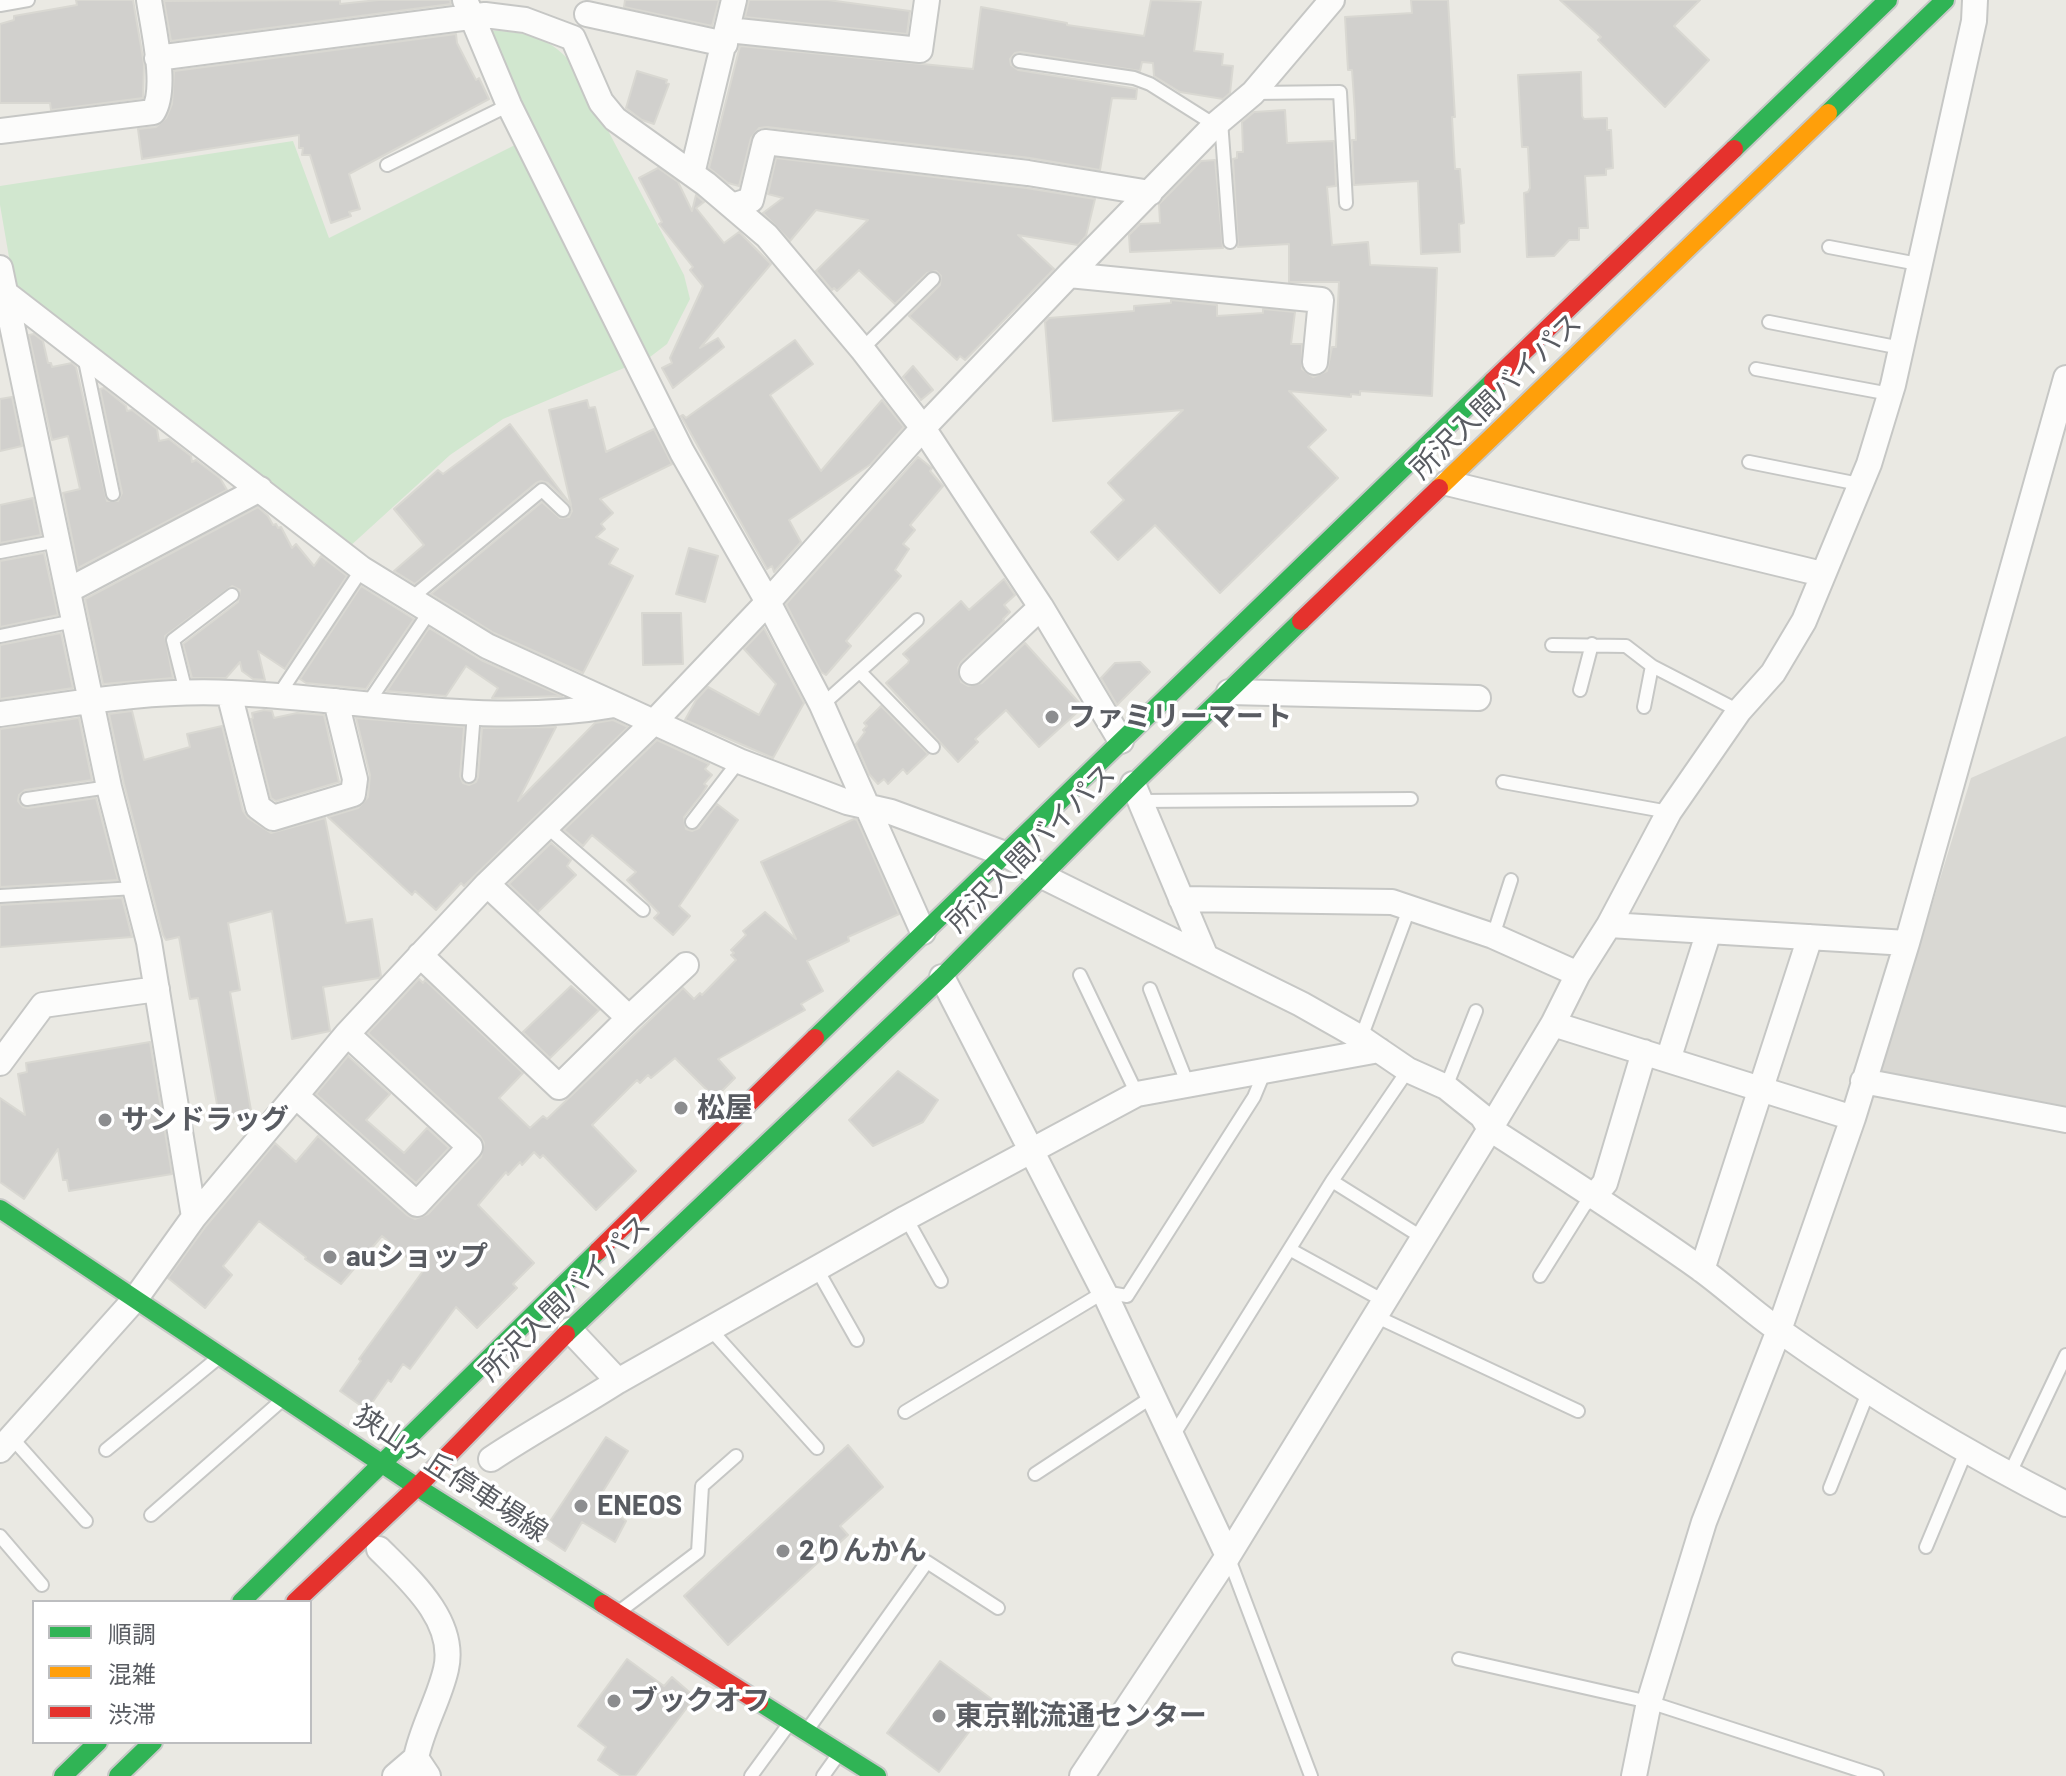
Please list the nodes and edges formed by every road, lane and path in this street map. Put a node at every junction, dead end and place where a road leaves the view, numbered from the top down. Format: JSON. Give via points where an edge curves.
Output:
{"nodes":[{"id":1,"x":28,"y":0,"type":"edge"},
{"id":2,"x":149,"y":0,"type":"edge"},
{"id":3,"x":734,"y":0,"type":"edge"},
{"id":4,"x":927,"y":0,"type":"edge"},
{"id":5,"x":1332,"y":0,"type":"edge"},
{"id":6,"x":1888,"y":0,"type":"edge"},
{"id":7,"x":1945,"y":0,"type":"edge"},
{"id":8,"x":1975,"y":0,"type":"edge"},
{"id":9,"x":0,"y":5,"type":"edge"},
{"id":10,"x":589,"y":7,"type":"edge"},
{"id":11,"x":468,"y":8,"type":"edge"},
{"id":12,"x":727,"y":37,"type":"junction"},
{"id":13,"x":573,"y":38,"type":"junction"},
{"id":14,"x":157,"y":58,"type":"junction"},
{"id":15,"x":1019,"y":61,"type":"dead end"},
{"id":16,"x":1253,"y":93,"type":"junction"},
{"id":17,"x":509,"y":105,"type":"junction"},
{"id":18,"x":1218,"y":122,"type":"junction"},
{"id":19,"x":0,"y":131,"type":"edge"},
{"id":20,"x":387,"y":165,"type":"dead end"},
{"id":21,"x":692,"y":174,"type":"junction"},
{"id":22,"x":1150,"y":193,"type":"junction"},
{"id":23,"x":1346,"y":203,"type":"dead end"},
{"id":24,"x":732,"y":206,"type":"junction"},
{"id":25,"x":1230,"y":242,"type":"dead end"},
{"id":26,"x":1829,"y":247,"type":"dead end"},
{"id":27,"x":1918,"y":264,"type":"junction"},
{"id":28,"x":0,"y":268,"type":"edge"},
{"id":29,"x":1069,"y":275,"type":"junction"},
{"id":30,"x":933,"y":279,"type":"dead end"},
{"id":31,"x":3,"y":297,"type":"edge"},
{"id":32,"x":1769,"y":322,"type":"dead end"},
{"id":33,"x":1901,"y":348,"type":"junction"},
{"id":34,"x":862,"y":349,"type":"junction"},
{"id":35,"x":84,"y":356,"type":"junction"},
{"id":36,"x":1315,"y":362,"type":"dead end"},
{"id":37,"x":1756,"y":369,"type":"dead end"},
{"id":38,"x":2066,"y":378,"type":"edge"},
{"id":39,"x":1890,"y":394,"type":"junction"},
{"id":40,"x":923,"y":428,"type":"junction"},
{"id":41,"x":1749,"y":462,"type":"dead end"},
{"id":42,"x":1447,"y":483,"type":"junction"},
{"id":43,"x":1859,"y":484,"type":"junction"},
{"id":44,"x":260,"y":489,"type":"junction"},
{"id":45,"x":113,"y":494,"type":"dead end"},
{"id":46,"x":563,"y":510,"type":"dead end"},
{"id":47,"x":58,"y":541,"type":"junction"},
{"id":48,"x":0,"y":552,"type":"edge"},
{"id":49,"x":362,"y":569,"type":"junction"},
{"id":50,"x":1822,"y":574,"type":"junction"},
{"id":51,"x":69,"y":590,"type":"junction"},
{"id":52,"x":232,"y":595,"type":"dead end"},
{"id":53,"x":768,"y":602,"type":"junction"},
{"id":54,"x":419,"y":606,"type":"junction"},
{"id":55,"x":1041,"y":607,"type":"junction"},
{"id":56,"x":917,"y":620,"type":"dead end"},
{"id":57,"x":74,"y":621,"type":"junction"},
{"id":58,"x":0,"y":636,"type":"edge"},
{"id":59,"x":1592,"y":644,"type":"junction"},
{"id":60,"x":1552,"y":645,"type":"dead end"},
{"id":61,"x":1652,"y":666,"type":"junction"},
{"id":62,"x":860,"y":672,"type":"junction"},
{"id":63,"x":972,"y":672,"type":"dead end"},
{"id":64,"x":1580,"y":690,"type":"dead end"},
{"id":65,"x":186,"y":692,"type":"junction"},
{"id":66,"x":1229,"y":692,"type":"junction"},
{"id":67,"x":229,"y":693,"type":"junction"},
{"id":68,"x":278,"y":696,"type":"junction"},
{"id":69,"x":1478,"y":698,"type":"dead end"},
{"id":70,"x":90,"y":701,"type":"junction"},
{"id":71,"x":336,"y":701,"type":"junction"},
{"id":72,"x":368,"y":703,"type":"junction"},
{"id":73,"x":616,"y":705,"type":"junction"},
{"id":74,"x":822,"y":705,"type":"junction"},
{"id":75,"x":1644,"y":707,"type":"dead end"},
{"id":76,"x":1739,"y":711,"type":"junction"},
{"id":77,"x":474,"y":713,"type":"junction"},
{"id":78,"x":0,"y":714,"type":"edge"},
{"id":79,"x":654,"y":722,"type":"junction"},
{"id":80,"x":1121,"y":741,"type":"junction"},
{"id":81,"x":933,"y":747,"type":"dead end"},
{"id":82,"x":739,"y":761,"type":"junction"},
{"id":83,"x":469,"y":776,"type":"dead end"},
{"id":84,"x":1503,"y":782,"type":"dead end"},
{"id":85,"x":109,"y":787,"type":"junction"},
{"id":86,"x":1137,"y":793,"type":"junction"},
{"id":87,"x":27,"y":799,"type":"dead end"},
{"id":88,"x":1411,"y":799,"type":"dead end"},
{"id":89,"x":868,"y":807,"type":"junction"},
{"id":90,"x":1669,"y":812,"type":"junction"},
{"id":91,"x":692,"y":822,"type":"dead end"},
{"id":92,"x":547,"y":827,"type":"junction"},
{"id":93,"x":1005,"y":854,"type":"junction"},
{"id":94,"x":1044,"y":877,"type":"junction"},
{"id":95,"x":1511,"y":880,"type":"dead end"},
{"id":96,"x":487,"y":884,"type":"junction"},
{"id":97,"x":135,"y":888,"type":"junction"},
{"id":98,"x":0,"y":896,"type":"edge"},
{"id":99,"x":1181,"y":899,"type":"junction"},
{"id":100,"x":1409,"y":909,"type":"junction"},
{"id":101,"x":643,"y":910,"type":"dead end"},
{"id":102,"x":1609,"y":925,"type":"junction"},
{"id":103,"x":1709,"y":931,"type":"junction"},
{"id":104,"x":923,"y":932,"type":"junction"},
{"id":105,"x":1493,"y":936,"type":"junction"},
{"id":106,"x":1810,"y":937,"type":"junction"},
{"id":107,"x":1907,"y":943,"type":"junction"},
{"id":108,"x":420,"y":955,"type":"junction"},
{"id":109,"x":1205,"y":955,"type":"junction"},
{"id":110,"x":686,"y":965,"type":"dead end"},
{"id":111,"x":1578,"y":974,"type":"junction"},
{"id":112,"x":1080,"y":975,"type":"dead end"},
{"id":113,"x":942,"y":977,"type":"junction"},
{"id":114,"x":157,"y":989,"type":"junction"},
{"id":115,"x":1150,"y":989,"type":"dead end"},
{"id":116,"x":1476,"y":1011,"type":"dead end"},
{"id":117,"x":629,"y":1018,"type":"junction"},
{"id":118,"x":1553,"y":1024,"type":"junction"},
{"id":119,"x":347,"y":1034,"type":"junction"},
{"id":120,"x":1370,"y":1044,"type":"junction"},
{"id":121,"x":1644,"y":1052,"type":"junction"},
{"id":122,"x":1668,"y":1060,"type":"junction"},
{"id":123,"x":0,"y":1063,"type":"edge"},
{"id":124,"x":1408,"y":1070,"type":"junction"},
{"id":125,"x":1264,"y":1073,"type":"junction"},
{"id":126,"x":1863,"y":1081,"type":"junction"},
{"id":127,"x":1188,"y":1085,"type":"junction"},
{"id":128,"x":1446,"y":1087,"type":"junction"},
{"id":129,"x":1760,"y":1088,"type":"junction"},
{"id":130,"x":1137,"y":1094,"type":"junction"},
{"id":131,"x":296,"y":1096,"type":"junction"},
{"id":132,"x":1853,"y":1118,"type":"junction"},
{"id":133,"x":2066,"y":1120,"type":"edge"},
{"id":134,"x":1490,"y":1129,"type":"junction"},
{"id":135,"x":1031,"y":1149,"type":"junction"},
{"id":136,"x":1332,"y":1181,"type":"junction"},
{"id":137,"x":1594,"y":1196,"type":"junction"},
{"id":138,"x":0,"y":1209,"type":"edge"},
{"id":139,"x":194,"y":1217,"type":"junction"},
{"id":140,"x":906,"y":1218,"type":"junction"},
{"id":141,"x":1423,"y":1238,"type":"junction"},
{"id":142,"x":1291,"y":1250,"type":"junction"},
{"id":143,"x":1702,"y":1270,"type":"junction"},
{"id":144,"x":818,"y":1271,"type":"junction"},
{"id":145,"x":1540,"y":1276,"type":"dead end"},
{"id":146,"x":941,"y":1281,"type":"dead end"},
{"id":147,"x":1104,"y":1292,"type":"junction"},
{"id":148,"x":136,"y":1298,"type":"junction"},
{"id":149,"x":1380,"y":1308,"type":"junction"},
{"id":150,"x":570,"y":1330,"type":"junction"},
{"id":151,"x":711,"y":1330,"type":"junction"},
{"id":152,"x":1779,"y":1330,"type":"junction"},
{"id":153,"x":857,"y":1340,"type":"dead end"},
{"id":154,"x":2066,"y":1355,"type":"edge"},
{"id":155,"x":221,"y":1356,"type":"junction"},
{"id":156,"x":618,"y":1381,"type":"junction"},
{"id":157,"x":1869,"y":1390,"type":"junction"},
{"id":158,"x":1152,"y":1397,"type":"junction"},
{"id":159,"x":285,"y":1398,"type":"junction"},
{"id":160,"x":1578,"y":1411,"type":"dead end"},
{"id":161,"x":905,"y":1412,"type":"dead end"},
{"id":162,"x":1171,"y":1439,"type":"junction"},
{"id":163,"x":6,"y":1444,"type":"edge"},
{"id":164,"x":817,"y":1448,"type":"dead end"},
{"id":165,"x":1967,"y":1449,"type":"junction"},
{"id":166,"x":106,"y":1450,"type":"dead end"},
{"id":167,"x":736,"y":1456,"type":"dead end"},
{"id":168,"x":491,"y":1459,"type":"dead end"},
{"id":169,"x":382,"y":1464,"type":"junction"},
{"id":170,"x":2010,"y":1473,"type":"junction"},
{"id":171,"x":1035,"y":1474,"type":"dead end"},
{"id":172,"x":417,"y":1487,"type":"junction"},
{"id":173,"x":1830,"y":1488,"type":"dead end"},
{"id":174,"x":2066,"y":1504,"type":"edge"},
{"id":175,"x":151,"y":1515,"type":"dead end"},
{"id":176,"x":86,"y":1521,"type":"dead end"},
{"id":177,"x":0,"y":1536,"type":"edge"},
{"id":178,"x":1926,"y":1547,"type":"dead end"},
{"id":179,"x":379,"y":1549,"type":"dead end"},
{"id":180,"x":1228,"y":1556,"type":"junction"},
{"id":181,"x":42,"y":1585,"type":"dead end"},
{"id":182,"x":243,"y":1600,"type":"edge"},
{"id":183,"x":297,"y":1600,"type":"edge"},
{"id":184,"x":998,"y":1608,"type":"dead end"},
{"id":185,"x":617,"y":1613,"type":"junction"},
{"id":186,"x":1459,"y":1659,"type":"dead end"},
{"id":187,"x":1649,"y":1702,"type":"junction"},
{"id":188,"x":798,"y":1727,"type":"junction"},
{"id":189,"x":96,"y":1744,"type":"edge"},
{"id":190,"x":151,"y":1744,"type":"edge"},
{"id":191,"x":839,"y":1753,"type":"junction"},
{"id":192,"x":422,"y":1767,"type":"edge"},
{"id":193,"x":63,"y":1776,"type":"edge"},
{"id":194,"x":118,"y":1776,"type":"edge"},
{"id":195,"x":395,"y":1776,"type":"edge"},
{"id":196,"x":751,"y":1776,"type":"edge"},
{"id":197,"x":823,"y":1776,"type":"edge"},
{"id":198,"x":877,"y":1776,"type":"edge"},
{"id":199,"x":1082,"y":1776,"type":"edge"},
{"id":200,"x":1311,"y":1776,"type":"edge"},
{"id":201,"x":1634,"y":1776,"type":"edge"},
{"id":202,"x":1877,"y":1776,"type":"edge"}],
"edges":[{"from":1,"to":9,"type":"lane"},
{"from":2,"to":14,"type":"street"},
{"from":3,"to":12,"type":"street"},
{"from":4,"to":12,"type":"street","via":[[920,50]]},
{"from":5,"to":16,"type":"street"},
{"from":6,"to":80,"type":"main road","name":"所沢入間バイパス"},
{"from":7,"to":42,"type":"main road","name":"所沢入間バイパス"},
{"from":8,"to":27,"type":"street"},
{"from":10,"to":12,"type":"street"},
{"from":10,"to":13,"type":"street"},
{"from":11,"to":13,"type":"street","via":[[525,20]]},
{"from":11,"to":14,"type":"street"},
{"from":11,"to":17,"type":"street"},
{"from":12,"to":21,"type":"street"},
{"from":13,"to":21,"type":"street","via":[[601,102],[615,119]]},
{"from":14,"to":19,"type":"street","via":[[159,103],[153,112]]},
{"from":15,"to":18,"type":"lane","via":[[1134,78]]},
{"from":16,"to":18,"type":"street"},
{"from":16,"to":23,"type":"lane","via":[[1340,92]]},
{"from":17,"to":20,"type":"lane"},
{"from":17,"to":53,"type":"street","via":[[682,452]]},
{"from":18,"to":22,"type":"street"},
{"from":18,"to":25,"type":"lane"},
{"from":21,"to":24,"type":"street"},
{"from":22,"to":24,"type":"street","via":[[765,142],[751,200]]},
{"from":22,"to":29,"type":"street"},
{"from":24,"to":34,"type":"street","via":[[767,236]]},
{"from":26,"to":27,"type":"lane"},
{"from":27,"to":33,"type":"street"},
{"from":28,"to":31,"type":"street"},
{"from":29,"to":36,"type":"street","via":[[1321,300]]},
{"from":29,"to":40,"type":"street"},
{"from":30,"to":34,"type":"lane"},
{"from":31,"to":35,"type":"street"},
{"from":31,"to":47,"type":"street"},
{"from":32,"to":33,"type":"lane"},
{"from":33,"to":39,"type":"street"},
{"from":34,"to":40,"type":"street"},
{"from":35,"to":44,"type":"street"},
{"from":35,"to":45,"type":"lane"},
{"from":37,"to":39,"type":"lane"},
{"from":38,"to":107,"type":"street"},
{"from":39,"to":43,"type":"street"},
{"from":40,"to":53,"type":"street"},
{"from":40,"to":55,"type":"street"},
{"from":41,"to":43,"type":"lane"},
{"from":42,"to":50,"type":"street"},
{"from":42,"to":66,"type":"main road","name":"所沢入間バイパス"},
{"from":43,"to":50,"type":"street"},
{"from":44,"to":49,"type":"street"},
{"from":44,"to":51,"type":"street"},
{"from":46,"to":54,"type":"lane","via":[[542,490]]},
{"from":47,"to":48,"type":"lane"},
{"from":47,"to":51,"type":"street"},
{"from":49,"to":54,"type":"street"},
{"from":49,"to":68,"type":"lane"},
{"from":50,"to":76,"type":"street","via":[[1804,621],[1773,673]]},
{"from":51,"to":57,"type":"street"},
{"from":52,"to":65,"type":"lane","via":[[173,640]]},
{"from":53,"to":74,"type":"street"},
{"from":53,"to":79,"type":"street"},
{"from":54,"to":72,"type":"lane"},
{"from":54,"to":73,"type":"street","via":[[487,646]]},
{"from":55,"to":63,"type":"street"},
{"from":55,"to":80,"type":"street"},
{"from":56,"to":62,"type":"lane"},
{"from":57,"to":58,"type":"lane"},
{"from":57,"to":70,"type":"street"},
{"from":59,"to":60,"type":"lane"},
{"from":59,"to":61,"type":"lane","via":[[1626,646]]},
{"from":59,"to":64,"type":"lane"},
{"from":61,"to":75,"type":"lane"},
{"from":61,"to":76,"type":"lane"},
{"from":62,"to":74,"type":"lane"},
{"from":62,"to":81,"type":"lane"},
{"from":65,"to":67,"type":"street"},
{"from":65,"to":70,"type":"street"},
{"from":66,"to":69,"type":"street"},
{"from":66,"to":86,"type":"main road","name":"所沢入間バイパス"},
{"from":67,"to":68,"type":"street"},
{"from":67,"to":71,"type":"street","via":[[258,807],[273,818],[353,794],[355,779]]},
{"from":68,"to":71,"type":"street"},
{"from":70,"to":78,"type":"street"},
{"from":70,"to":85,"type":"street"},
{"from":71,"to":72,"type":"street"},
{"from":72,"to":77,"type":"street"},
{"from":73,"to":77,"type":"street","via":[[516,715]]},
{"from":73,"to":79,"type":"street"},
{"from":74,"to":89,"type":"street"},
{"from":76,"to":90,"type":"street"},
{"from":77,"to":83,"type":"lane"},
{"from":79,"to":82,"type":"street"},
{"from":79,"to":92,"type":"street"},
{"from":80,"to":93,"type":"main road","name":"所沢入間バイパス"},
{"from":82,"to":89,"type":"street"},
{"from":82,"to":91,"type":"lane"},
{"from":84,"to":90,"type":"lane"},
{"from":85,"to":87,"type":"lane"},
{"from":85,"to":97,"type":"street"},
{"from":86,"to":88,"type":"lane"},
{"from":86,"to":94,"type":"main road","name":"所沢入間バイパス"},
{"from":86,"to":99,"type":"street"},
{"from":89,"to":93,"type":"street"},
{"from":89,"to":104,"type":"street"},
{"from":90,"to":102,"type":"street"},
{"from":92,"to":96,"type":"street"},
{"from":92,"to":101,"type":"lane"},
{"from":93,"to":94,"type":"street"},
{"from":93,"to":104,"type":"main road","name":"所沢入間バイパス"},
{"from":94,"to":109,"type":"street"},
{"from":94,"to":113,"type":"main road","name":"所沢入間バイパス"},
{"from":95,"to":105,"type":"lane"},
{"from":96,"to":108,"type":"street"},
{"from":96,"to":117,"type":"street"},
{"from":97,"to":98,"type":"lane"},
{"from":97,"to":114,"type":"street"},
{"from":99,"to":100,"type":"street","via":[[1392,902]]},
{"from":99,"to":109,"type":"street"},
{"from":100,"to":105,"type":"street"},
{"from":100,"to":120,"type":"lane"},
{"from":102,"to":103,"type":"street"},
{"from":102,"to":111,"type":"street"},
{"from":103,"to":106,"type":"street"},
{"from":103,"to":122,"type":"street"},
{"from":104,"to":169,"type":"main road","name":"所沢入間バイパス"},
{"from":105,"to":111,"type":"street"},
{"from":106,"to":107,"type":"street"},
{"from":106,"to":129,"type":"street"},
{"from":107,"to":126,"type":"street"},
{"from":108,"to":117,"type":"street","via":[[559,1087]]},
{"from":108,"to":119,"type":"street"},
{"from":109,"to":120,"type":"street"},
{"from":110,"to":117,"type":"street"},
{"from":111,"to":118,"type":"street"},
{"from":112,"to":130,"type":"lane"},
{"from":113,"to":135,"type":"street"},
{"from":113,"to":150,"type":"main road","name":"所沢入間バイパス"},
{"from":114,"to":123,"type":"street","via":[[43,1005]]},
{"from":114,"to":139,"type":"street"},
{"from":115,"to":127,"type":"lane"},
{"from":116,"to":128,"type":"lane"},
{"from":118,"to":121,"type":"street"},
{"from":118,"to":134,"type":"street"},
{"from":119,"to":131,"type":"street"},
{"from":119,"to":131,"type":"street","via":[[470,1147],[417,1204]]},
{"from":120,"to":124,"type":"street"},
{"from":120,"to":125,"type":"street"},
{"from":121,"to":122,"type":"street"},
{"from":121,"to":137,"type":"street","via":[[1605,1183]]},
{"from":122,"to":129,"type":"street"},
{"from":124,"to":128,"type":"street"},
{"from":124,"to":136,"type":"lane"},
{"from":125,"to":127,"type":"street"},
{"from":125,"to":147,"type":"lane","via":[[1254,1097],[1127,1296]]},
{"from":126,"to":132,"type":"street"},
{"from":126,"to":133,"type":"street"},
{"from":127,"to":130,"type":"street"},
{"from":128,"to":134,"type":"street"},
{"from":129,"to":132,"type":"street"},
{"from":129,"to":143,"type":"street"},
{"from":130,"to":135,"type":"street"},
{"from":131,"to":139,"type":"street"},
{"from":132,"to":152,"type":"street"},
{"from":134,"to":137,"type":"street"},
{"from":134,"to":141,"type":"street"},
{"from":135,"to":140,"type":"street"},
{"from":135,"to":147,"type":"street"},
{"from":136,"to":141,"type":"lane"},
{"from":136,"to":142,"type":"lane"},
{"from":137,"to":143,"type":"street"},
{"from":137,"to":145,"type":"lane"},
{"from":138,"to":148,"type":"main road","name":"狭山ヶ丘停車場線"},
{"from":139,"to":148,"type":"street"},
{"from":140,"to":144,"type":"street"},
{"from":140,"to":146,"type":"lane"},
{"from":141,"to":149,"type":"street"},
{"from":142,"to":149,"type":"lane"},
{"from":142,"to":162,"type":"lane"},
{"from":143,"to":152,"type":"street"},
{"from":144,"to":151,"type":"street"},
{"from":144,"to":153,"type":"lane"},
{"from":147,"to":158,"type":"street"},
{"from":147,"to":161,"type":"lane"},
{"from":148,"to":155,"type":"main road","name":"狭山ヶ丘停車場線"},
{"from":148,"to":163,"type":"street"},
{"from":149,"to":160,"type":"lane"},
{"from":149,"to":180,"type":"street"},
{"from":150,"to":156,"type":"street"},
{"from":150,"to":172,"type":"main road","name":"所沢入間バイパス"},
{"from":151,"to":156,"type":"street"},
{"from":151,"to":164,"type":"lane"},
{"from":152,"to":157,"type":"street"},
{"from":152,"to":187,"type":"street","via":[[1704,1522]]},
{"from":154,"to":170,"type":"lane"},
{"from":155,"to":159,"type":"main road","name":"狭山ヶ丘停車場線"},
{"from":155,"to":166,"type":"lane"},
{"from":156,"to":168,"type":"street"},
{"from":157,"to":165,"type":"street"},
{"from":157,"to":173,"type":"lane"},
{"from":158,"to":162,"type":"street"},
{"from":158,"to":171,"type":"lane"},
{"from":159,"to":169,"type":"main road","name":"狭山ヶ丘停車場線"},
{"from":159,"to":175,"type":"lane"},
{"from":162,"to":180,"type":"street"},
{"from":163,"to":176,"type":"lane"},
{"from":165,"to":170,"type":"street"},
{"from":165,"to":178,"type":"lane"},
{"from":167,"to":185,"type":"lane","via":[[702,1486],[698,1552]]},
{"from":169,"to":172,"type":"main road","name":"狭山ヶ丘停車場線"},
{"from":169,"to":182,"type":"main road","name":"所沢入間バイパス"},
{"from":170,"to":174,"type":"street"},
{"from":172,"to":183,"type":"main road","name":"所沢入間バイパス"},
{"from":172,"to":185,"type":"main road","name":"狭山ヶ丘停車場線"},
{"from":177,"to":181,"type":"lane"},
{"from":179,"to":192,"type":"street","via":[[417,1588],[449,1647],[419,1740]]},
{"from":180,"to":199,"type":"street"},
{"from":180,"to":200,"type":"lane"},
{"from":184,"to":188,"type":"lane","via":[[927,1562]]},
{"from":185,"to":188,"type":"main road","name":"狭山ヶ丘停車場線"},
{"from":186,"to":187,"type":"lane"},
{"from":187,"to":201,"type":"street"},
{"from":187,"to":202,"type":"lane"},
{"from":188,"to":191,"type":"main road","name":"狭山ヶ丘停車場線"},
{"from":188,"to":196,"type":"lane"},
{"from":189,"to":193,"type":"main road"},
{"from":190,"to":194,"type":"main road"},
{"from":191,"to":197,"type":"lane"},
{"from":191,"to":198,"type":"main road","name":"狭山ヶ丘停車場線"},
{"from":192,"to":195,"type":"street"}]}
